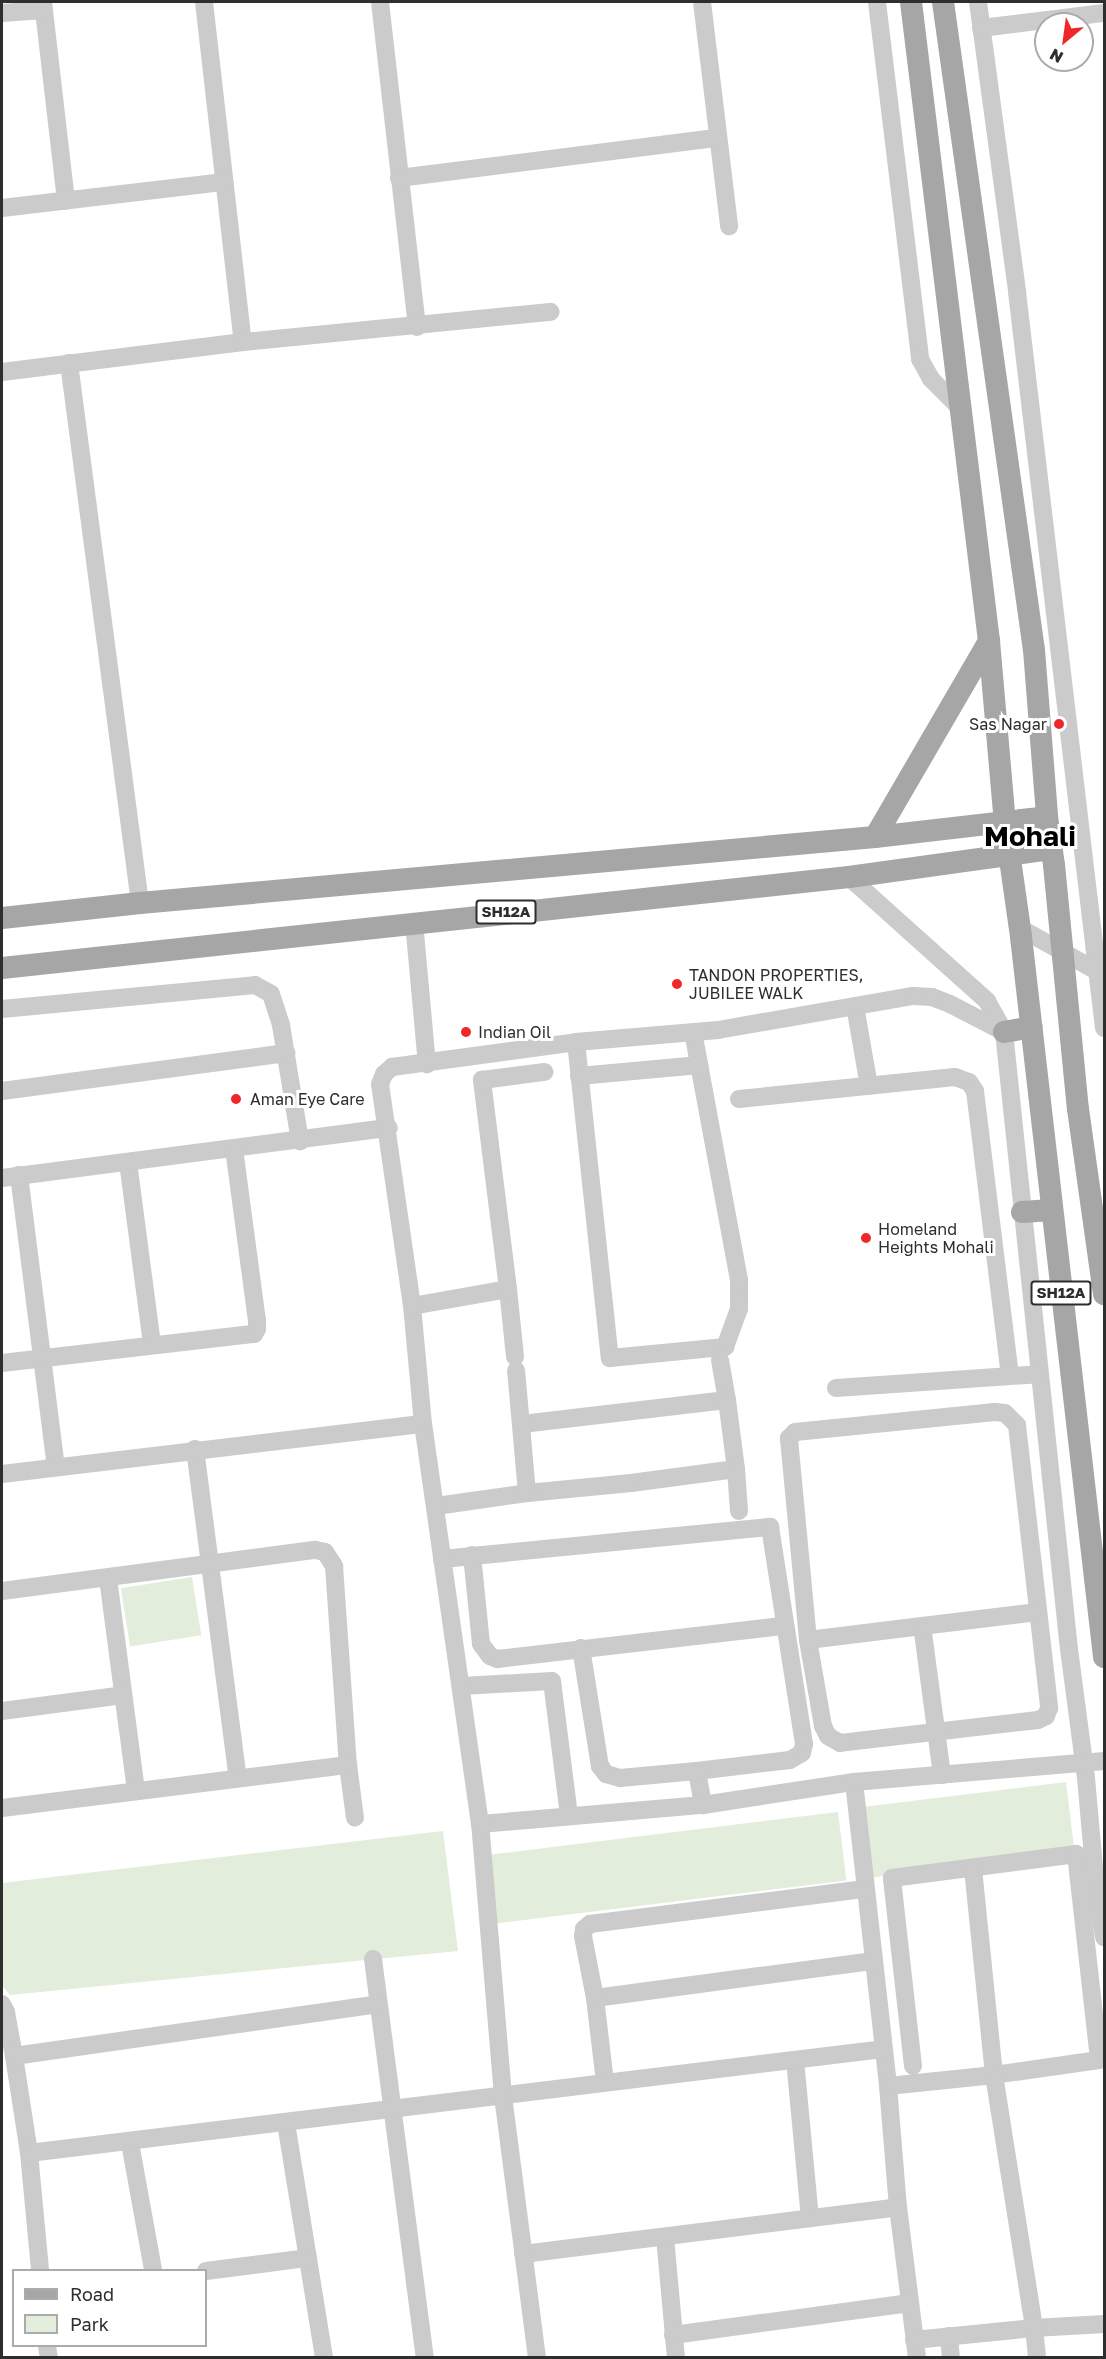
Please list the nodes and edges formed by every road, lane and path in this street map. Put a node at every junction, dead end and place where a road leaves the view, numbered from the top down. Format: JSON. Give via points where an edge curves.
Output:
{"nodes":[{"id":1,"x":204,"y":2,"type":"edge"},
{"id":2,"x":380,"y":2,"type":"edge"},
{"id":3,"x":702,"y":2,"type":"edge"},
{"id":4,"x":877,"y":2,"type":"edge"},
{"id":5,"x":911,"y":2,"type":"edge"},
{"id":6,"x":943,"y":2,"type":"edge"},
{"id":7,"x":978,"y":2,"type":"edge"},
{"id":8,"x":44,"y":6,"type":"edge"},
{"id":9,"x":2,"y":13,"type":"edge"},
{"id":10,"x":1104,"y":13,"type":"edge"},
{"id":11,"x":981,"y":28,"type":"junction"},
{"id":12,"x":717,"y":138,"type":"junction"},
{"id":13,"x":399,"y":178,"type":"junction"},
{"id":14,"x":224,"y":182,"type":"junction"},
{"id":15,"x":66,"y":201,"type":"junction"},
{"id":16,"x":2,"y":208,"type":"edge"},
{"id":17,"x":729,"y":226,"type":"dead end"},
{"id":18,"x":551,"y":312,"type":"dead end"},
{"id":19,"x":417,"y":327,"type":"junction"},
{"id":20,"x":243,"y":342,"type":"junction"},
{"id":21,"x":69,"y":363,"type":"junction"},
{"id":22,"x":2,"y":372,"type":"edge"},
{"id":23,"x":960,"y":408,"type":"junction"},
{"id":24,"x":989,"y":641,"type":"junction"},
{"id":25,"x":1047,"y":818,"type":"junction"},
{"id":26,"x":1005,"y":824,"type":"junction"},
{"id":27,"x":875,"y":837,"type":"junction"},
{"id":28,"x":1052,"y":849,"type":"junction"},
{"id":29,"x":1010,"y":855,"type":"junction"},
{"id":30,"x":849,"y":877,"type":"junction"},
{"id":31,"x":140,"y":903,"type":"junction"},
{"id":32,"x":2,"y":918,"type":"edge"},
{"id":33,"x":414,"y":922,"type":"junction"},
{"id":34,"x":1020,"y":928,"type":"junction"},
{"id":35,"x":1061,"y":950,"type":"junction"},
{"id":36,"x":2,"y":968,"type":"edge"},
{"id":37,"x":1102,"y":973,"type":"edge"},
{"id":38,"x":855,"y":1006,"type":"junction"},
{"id":39,"x":2,"y":1009,"type":"edge"},
{"id":40,"x":1032,"y":1027,"type":"junction"},
{"id":41,"x":1104,"y":1028,"type":"edge"},
{"id":42,"x":693,"y":1032,"type":"junction"},
{"id":43,"x":1004,"y":1032,"type":"junction"},
{"id":44,"x":576,"y":1042,"type":"junction"},
{"id":45,"x":286,"y":1053,"type":"junction"},
{"id":46,"x":699,"y":1060,"type":"junction"},
{"id":47,"x":427,"y":1064,"type":"junction"},
{"id":48,"x":579,"y":1070,"type":"junction"},
{"id":49,"x":544,"y":1072,"type":"dead end"},
{"id":50,"x":869,"y":1086,"type":"junction"},
{"id":51,"x":2,"y":1090,"type":"edge"},
{"id":52,"x":739,"y":1099,"type":"dead end"},
{"id":53,"x":388,"y":1128,"type":"junction"},
{"id":54,"x":300,"y":1141,"type":"junction"},
{"id":55,"x":234,"y":1149,"type":"junction"},
{"id":56,"x":128,"y":1162,"type":"junction"},
{"id":57,"x":10,"y":1177,"type":"edge"},
{"id":58,"x":1052,"y":1210,"type":"junction"},
{"id":59,"x":1022,"y":1212,"type":"junction"},
{"id":60,"x":508,"y":1289,"type":"junction"},
{"id":61,"x":1104,"y":1294,"type":"edge"},
{"id":62,"x":412,"y":1306,"type":"junction"},
{"id":63,"x":152,"y":1344,"type":"junction"},
{"id":64,"x":1036,"y":1348,"type":"junction"},
{"id":65,"x":1007,"y":1352,"type":"junction"},
{"id":66,"x":42,"y":1358,"type":"junction"},
{"id":67,"x":720,"y":1360,"type":"dead end"},
{"id":68,"x":2,"y":1363,"type":"edge"},
{"id":69,"x":1039,"y":1374,"type":"junction"},
{"id":70,"x":1010,"y":1376,"type":"junction"},
{"id":71,"x":836,"y":1388,"type":"dead end"},
{"id":72,"x":727,"y":1400,"type":"junction"},
{"id":73,"x":423,"y":1424,"type":"junction"},
{"id":74,"x":522,"y":1424,"type":"junction"},
{"id":75,"x":195,"y":1449,"type":"junction"},
{"id":76,"x":56,"y":1467,"type":"junction"},
{"id":77,"x":736,"y":1468,"type":"junction"},
{"id":78,"x":2,"y":1474,"type":"edge"},
{"id":79,"x":527,"y":1493,"type":"junction"},
{"id":80,"x":436,"y":1506,"type":"junction"},
{"id":81,"x":739,"y":1511,"type":"dead end"},
{"id":82,"x":472,"y":1556,"type":"junction"},
{"id":83,"x":442,"y":1559,"type":"junction"},
{"id":84,"x":210,"y":1565,"type":"junction"},
{"id":85,"x":108,"y":1578,"type":"junction"},
{"id":86,"x":2,"y":1591,"type":"edge"},
{"id":87,"x":1038,"y":1612,"type":"junction"},
{"id":88,"x":784,"y":1626,"type":"junction"},
{"id":89,"x":922,"y":1626,"type":"junction"},
{"id":90,"x":808,"y":1641,"type":"junction"},
{"id":91,"x":581,"y":1648,"type":"junction"},
{"id":92,"x":1104,"y":1657,"type":"edge"},
{"id":93,"x":461,"y":1686,"type":"junction"},
{"id":94,"x":123,"y":1695,"type":"junction"},
{"id":95,"x":2,"y":1711,"type":"edge"},
{"id":96,"x":938,"y":1730,"type":"junction"},
{"id":97,"x":1104,"y":1761,"type":"edge"},
{"id":98,"x":348,"y":1765,"type":"junction"},
{"id":99,"x":1084,"y":1765,"type":"junction"},
{"id":100,"x":697,"y":1771,"type":"junction"},
{"id":101,"x":942,"y":1775,"type":"junction"},
{"id":102,"x":238,"y":1778,"type":"junction"},
{"id":103,"x":854,"y":1782,"type":"junction"},
{"id":104,"x":136,"y":1791,"type":"junction"},
{"id":105,"x":703,"y":1805,"type":"junction"},
{"id":106,"x":2,"y":1808,"type":"edge"},
{"id":107,"x":569,"y":1816,"type":"junction"},
{"id":108,"x":355,"y":1818,"type":"dead end"},
{"id":109,"x":480,"y":1824,"type":"junction"},
{"id":110,"x":973,"y":1869,"type":"junction"},
{"id":111,"x":865,"y":1889,"type":"junction"},
{"id":112,"x":1104,"y":1937,"type":"edge"},
{"id":113,"x":373,"y":1959,"type":"dead end"},
{"id":114,"x":874,"y":1961,"type":"junction"},
{"id":115,"x":595,"y":1998,"type":"junction"},
{"id":116,"x":2,"y":2004,"type":"edge"},
{"id":117,"x":378,"y":2004,"type":"junction"},
{"id":118,"x":883,"y":2049,"type":"junction"},
{"id":119,"x":14,"y":2056,"type":"junction"},
{"id":120,"x":795,"y":2060,"type":"junction"},
{"id":121,"x":914,"y":2066,"type":"dead end"},
{"id":122,"x":994,"y":2075,"type":"junction"},
{"id":123,"x":605,"y":2082,"type":"junction"},
{"id":124,"x":888,"y":2086,"type":"junction"},
{"id":125,"x":503,"y":2096,"type":"junction"},
{"id":126,"x":392,"y":2110,"type":"junction"},
{"id":127,"x":286,"y":2123,"type":"junction"},
{"id":128,"x":130,"y":2143,"type":"junction"},
{"id":129,"x":29,"y":2153,"type":"junction"},
{"id":130,"x":898,"y":2207,"type":"junction"},
{"id":131,"x":810,"y":2218,"type":"junction"},
{"id":132,"x":665,"y":2237,"type":"junction"},
{"id":133,"x":524,"y":2254,"type":"junction"},
{"id":134,"x":308,"y":2258,"type":"junction"},
{"id":135,"x":40,"y":2269,"type":"edge"},
{"id":136,"x":153,"y":2269,"type":"edge"},
{"id":137,"x":207,"y":2271,"type":"edge"},
{"id":138,"x":910,"y":2303,"type":"junction"},
{"id":139,"x":1104,"y":2324,"type":"edge"},
{"id":140,"x":1034,"y":2328,"type":"junction"},
{"id":141,"x":673,"y":2335,"type":"junction"},
{"id":142,"x":949,"y":2336,"type":"junction"},
{"id":143,"x":916,"y":2349,"type":"edge"},
{"id":144,"x":324,"y":2358,"type":"edge"},
{"id":145,"x":425,"y":2358,"type":"edge"},
{"id":146,"x":537,"y":2358,"type":"edge"},
{"id":147,"x":676,"y":2358,"type":"edge"},
{"id":148,"x":951,"y":2358,"type":"edge"},
{"id":149,"x":1037,"y":2358,"type":"edge"}],
"edges":[{"from":1,"to":14,"type":"street"},
{"from":2,"to":13,"type":"street"},
{"from":3,"to":12,"type":"street"},
{"from":4,"to":23,"type":"street","via":[[920,359],[931,379]]},
{"from":5,"to":23,"type":"main road"},
{"from":6,"to":25,"type":"main road","via":[[1034,650]]},
{"from":7,"to":11,"type":"street"},
{"from":8,"to":9,"type":"street"},
{"from":8,"to":15,"type":"street"},
{"from":10,"to":11,"type":"street"},
{"from":11,"to":37,"type":"street"},
{"from":12,"to":13,"type":"street"},
{"from":12,"to":17,"type":"street"},
{"from":13,"to":19,"type":"street"},
{"from":14,"to":15,"type":"street"},
{"from":14,"to":20,"type":"street"},
{"from":15,"to":16,"type":"street"},
{"from":18,"to":19,"type":"street"},
{"from":19,"to":20,"type":"street"},
{"from":20,"to":21,"type":"street"},
{"from":21,"to":22,"type":"street"},
{"from":21,"to":31,"type":"street"},
{"from":23,"to":24,"type":"main road"},
{"from":24,"to":26,"type":"main road"},
{"from":24,"to":27,"type":"main road"},
{"from":25,"to":26,"type":"main road"},
{"from":25,"to":28,"type":"main road","number":"SH12A"},
{"from":26,"to":27,"type":"main road"},
{"from":26,"to":29,"type":"main road","number":"SH12A"},
{"from":27,"to":31,"type":"main road"},
{"from":28,"to":29,"type":"main road","number":"SH12A"},
{"from":28,"to":35,"type":"main road","number":"SH12A"},
{"from":29,"to":30,"type":"main road","number":"SH12A"},
{"from":29,"to":34,"type":"main road","number":"SH12A"},
{"from":30,"to":33,"type":"main road","number":"SH12A"},
{"from":30,"to":43,"type":"street","via":[[987,1001]]},
{"from":31,"to":32,"type":"main road"},
{"from":33,"to":36,"type":"main road","number":"SH12A"},
{"from":33,"to":47,"type":"street"},
{"from":34,"to":35,"type":"street"},
{"from":34,"to":40,"type":"main road","number":"SH12A"},
{"from":35,"to":37,"type":"street"},
{"from":35,"to":61,"type":"main road","number":"SH12A"},
{"from":37,"to":41,"type":"street"},
{"from":38,"to":42,"type":"street"},
{"from":38,"to":43,"type":"street","via":[[913,996],[932,997]]},
{"from":38,"to":50,"type":"street"},
{"from":39,"to":45,"type":"street","via":[[255,985],[270,994]]},
{"from":40,"to":43,"type":"main road"},
{"from":40,"to":58,"type":"main road","number":"SH12A"},
{"from":42,"to":44,"type":"street"},
{"from":42,"to":46,"type":"street"},
{"from":43,"to":59,"type":"street"},
{"from":44,"to":47,"type":"street"},
{"from":44,"to":48,"type":"street"},
{"from":45,"to":51,"type":"street"},
{"from":45,"to":54,"type":"street"},
{"from":46,"to":48,"type":"street"},
{"from":46,"to":48,"type":"street","via":[[740,1309],[725,1347],[610,1358]]},
{"from":47,"to":53,"type":"street","via":[[392,1067],[384,1074],[380,1084]]},
{"from":49,"to":60,"type":"street","via":[[482,1080]]},
{"from":50,"to":52,"type":"street"},
{"from":50,"to":65,"type":"street","via":[[955,1077],[969,1082],[975,1091]]},
{"from":53,"to":54,"type":"street"},
{"from":53,"to":62,"type":"street"},
{"from":54,"to":55,"type":"street"},
{"from":55,"to":56,"type":"street"},
{"from":55,"to":63,"type":"street","via":[[257,1329],[248,1335]]},
{"from":56,"to":57,"type":"street"},
{"from":56,"to":63,"type":"street"},
{"from":57,"to":66,"type":"street"},
{"from":58,"to":59,"type":"main road"},
{"from":58,"to":92,"type":"main road","number":"SH12A"},
{"from":59,"to":64,"type":"street"},
{"from":60,"to":62,"type":"street"},
{"from":60,"to":74,"type":"street"},
{"from":62,"to":73,"type":"street"},
{"from":63,"to":66,"type":"street"},
{"from":64,"to":65,"type":"street"},
{"from":64,"to":69,"type":"street"},
{"from":65,"to":70,"type":"street"},
{"from":66,"to":68,"type":"street"},
{"from":66,"to":76,"type":"street"},
{"from":67,"to":72,"type":"street"},
{"from":69,"to":70,"type":"street"},
{"from":69,"to":99,"type":"street"},
{"from":70,"to":71,"type":"street"},
{"from":72,"to":74,"type":"street"},
{"from":72,"to":77,"type":"street"},
{"from":73,"to":75,"type":"street"},
{"from":73,"to":80,"type":"street"},
{"from":74,"to":79,"type":"street"},
{"from":75,"to":76,"type":"street"},
{"from":75,"to":84,"type":"street"},
{"from":76,"to":78,"type":"street"},
{"from":77,"to":79,"type":"street","via":[[631,1484]]},
{"from":77,"to":81,"type":"street"},
{"from":79,"to":80,"type":"street"},
{"from":80,"to":83,"type":"street"},
{"from":82,"to":83,"type":"street"},
{"from":82,"to":88,"type":"street","via":[[770,1527]]},
{"from":82,"to":91,"type":"street","via":[[481,1644],[490,1656],[497,1659]]},
{"from":83,"to":93,"type":"street"},
{"from":84,"to":85,"type":"street"},
{"from":84,"to":98,"type":"street","via":[[315,1550],[331,1558]]},
{"from":84,"to":102,"type":"street"},
{"from":85,"to":86,"type":"street"},
{"from":85,"to":94,"type":"street"},
{"from":87,"to":89,"type":"street"},
{"from":87,"to":90,"type":"street","via":[[1017,1425],[1005,1413],[795,1432],[789,1438],[789,1446]]},
{"from":87,"to":96,"type":"street","via":[[1049,1708],[1046,1716]]},
{"from":88,"to":91,"type":"street"},
{"from":88,"to":100,"type":"street","via":[[804,1744],[802,1753],[790,1760]]},
{"from":89,"to":90,"type":"street"},
{"from":89,"to":96,"type":"street"},
{"from":90,"to":96,"type":"street","via":[[828,1736],[840,1743]]},
{"from":91,"to":100,"type":"street","via":[[600,1766],[606,1774],[620,1778]]},
{"from":93,"to":107,"type":"street","via":[[552,1681]]},
{"from":93,"to":109,"type":"street"},
{"from":94,"to":95,"type":"street"},
{"from":94,"to":104,"type":"street"},
{"from":96,"to":101,"type":"street"},
{"from":97,"to":99,"type":"street"},
{"from":98,"to":102,"type":"street"},
{"from":98,"to":108,"type":"street"},
{"from":99,"to":101,"type":"street"},
{"from":99,"to":112,"type":"street"},
{"from":100,"to":105,"type":"street"},
{"from":101,"to":103,"type":"street"},
{"from":102,"to":104,"type":"street"},
{"from":103,"to":105,"type":"street"},
{"from":103,"to":111,"type":"street"},
{"from":104,"to":106,"type":"street"},
{"from":105,"to":107,"type":"street"},
{"from":107,"to":109,"type":"street"},
{"from":109,"to":125,"type":"street"},
{"from":110,"to":121,"type":"street","via":[[892,1878]]},
{"from":110,"to":122,"type":"street"},
{"from":110,"to":122,"type":"street","via":[[1076,1854],[1099,2060]]},
{"from":111,"to":114,"type":"street"},
{"from":111,"to":115,"type":"street","via":[[590,1924],[583,1936]]},
{"from":113,"to":117,"type":"street"},
{"from":114,"to":115,"type":"street"},
{"from":114,"to":118,"type":"street"},
{"from":115,"to":123,"type":"street"},
{"from":116,"to":119,"type":"street"},
{"from":117,"to":119,"type":"street"},
{"from":117,"to":126,"type":"street"},
{"from":118,"to":120,"type":"street"},
{"from":118,"to":124,"type":"street"},
{"from":119,"to":129,"type":"street"},
{"from":120,"to":123,"type":"street"},
{"from":120,"to":131,"type":"street"},
{"from":122,"to":124,"type":"street"},
{"from":122,"to":140,"type":"street"},
{"from":123,"to":125,"type":"street"},
{"from":124,"to":130,"type":"street"},
{"from":125,"to":126,"type":"street"},
{"from":125,"to":133,"type":"street"},
{"from":126,"to":127,"type":"street"},
{"from":126,"to":145,"type":"street"},
{"from":127,"to":128,"type":"street"},
{"from":127,"to":134,"type":"street"},
{"from":128,"to":129,"type":"street"},
{"from":128,"to":136,"type":"street"},
{"from":129,"to":135,"type":"street"},
{"from":130,"to":131,"type":"street"},
{"from":130,"to":138,"type":"street"},
{"from":131,"to":132,"type":"street"},
{"from":132,"to":133,"type":"street"},
{"from":132,"to":141,"type":"street"},
{"from":133,"to":146,"type":"street"},
{"from":134,"to":137,"type":"street"},
{"from":134,"to":144,"type":"street"},
{"from":138,"to":141,"type":"street"},
{"from":138,"to":143,"type":"street"},
{"from":139,"to":140,"type":"street"},
{"from":140,"to":142,"type":"street"},
{"from":140,"to":149,"type":"street"},
{"from":141,"to":147,"type":"street"},
{"from":142,"to":143,"type":"street"},
{"from":142,"to":148,"type":"street"}]}
